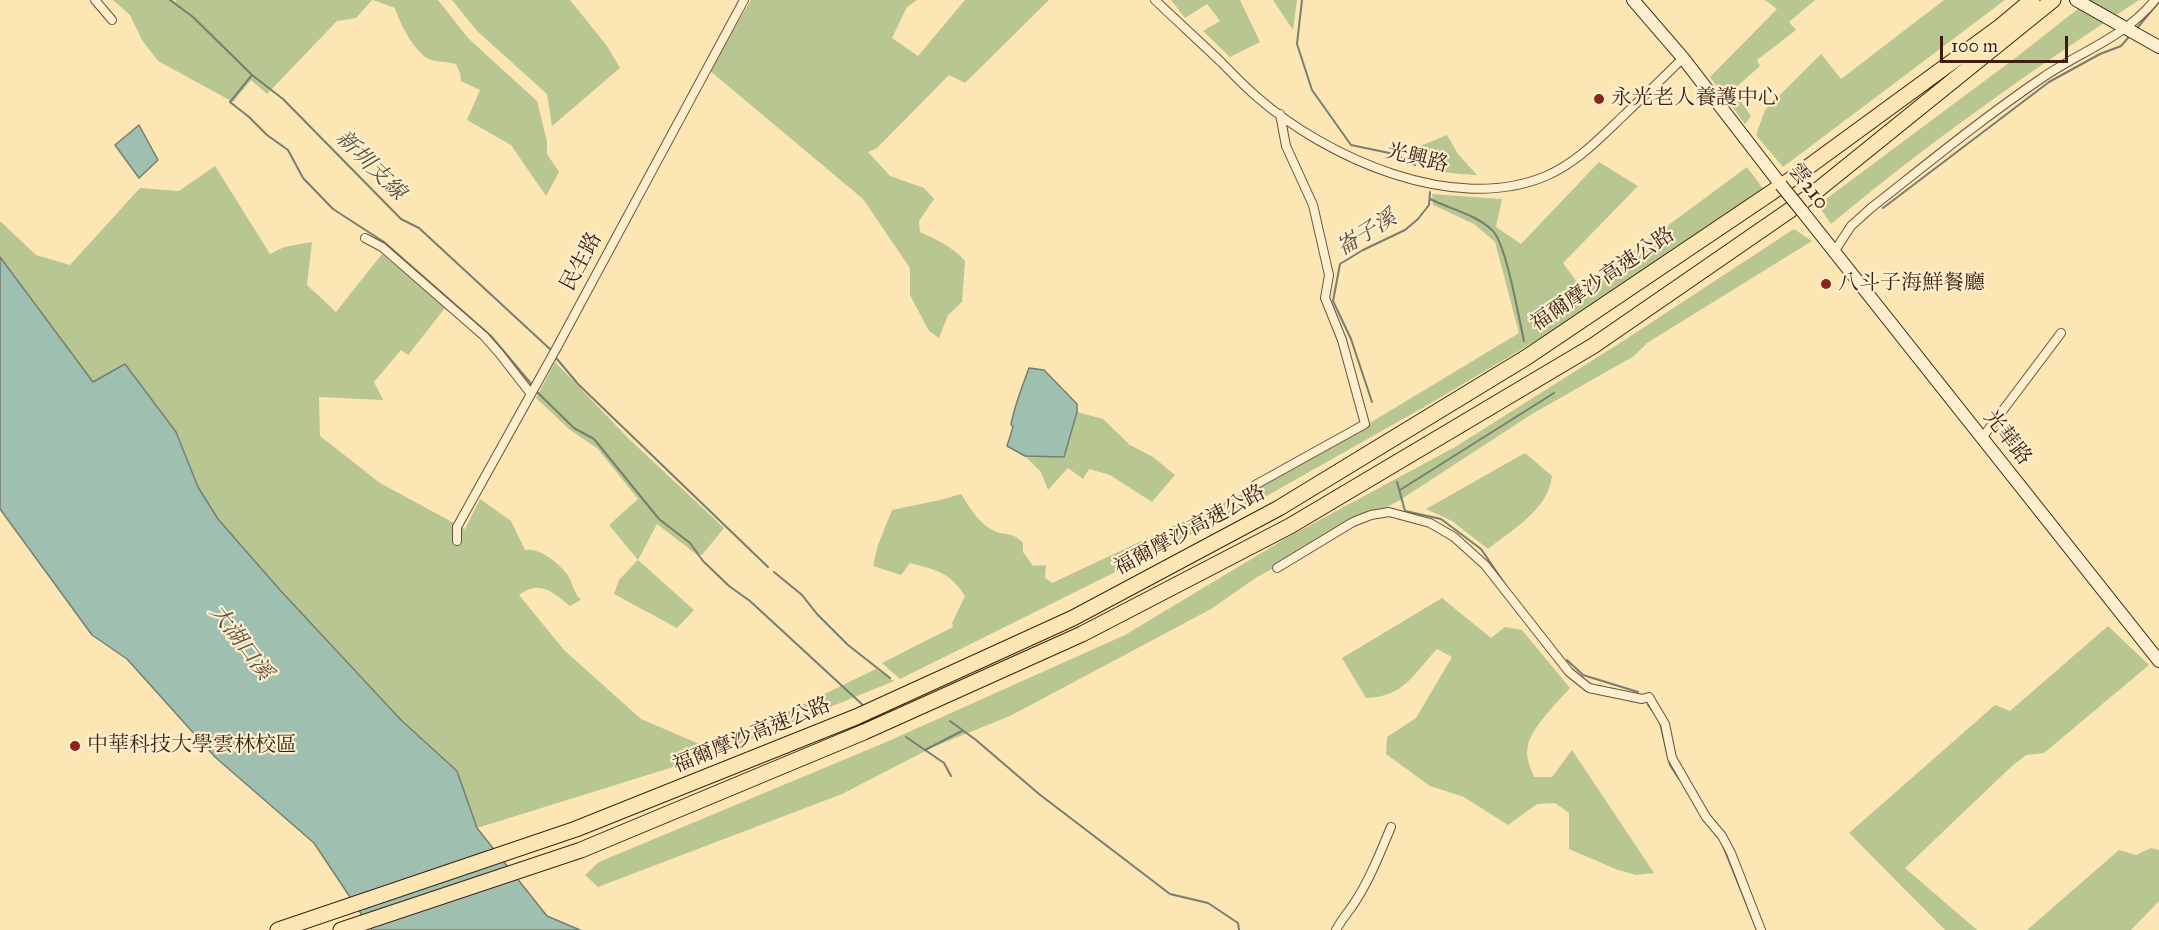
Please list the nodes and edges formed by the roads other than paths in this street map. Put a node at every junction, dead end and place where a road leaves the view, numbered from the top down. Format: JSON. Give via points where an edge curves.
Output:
{"nodes":[{"id":1,"x":95,"y":0,"type":"edge"},
{"id":2,"x":744,"y":0,"type":"edge"},
{"id":3,"x":1155,"y":0,"type":"edge"},
{"id":4,"x":1633,"y":0,"type":"edge"},
{"id":5,"x":2032,"y":0,"type":"edge"},
{"id":6,"x":2053,"y":0,"type":"edge"},
{"id":7,"x":2076,"y":0,"type":"edge"},
{"id":8,"x":2155,"y":0,"type":"edge"},
{"id":9,"x":112,"y":20,"type":"dead end"},
{"id":10,"x":2119,"y":25,"type":"junction"},
{"id":11,"x":2159,"y":47,"type":"edge"},
{"id":12,"x":1683,"y":58,"type":"junction"},
{"id":13,"x":1280,"y":114,"type":"junction"},
{"id":14,"x":365,"y":238,"type":"dead end"},
{"id":15,"x":1824,"y":239,"type":"joint"},
{"id":16,"x":1834,"y":252,"type":"junction"},
{"id":17,"x":2061,"y":333,"type":"dead end"},
{"id":18,"x":531,"y":394,"type":"junction"},
{"id":19,"x":1982,"y":438,"type":"junction"},
{"id":20,"x":1255,"y":485,"type":"dead end"},
{"id":21,"x":457,"y":541,"type":"dead end"},
{"id":22,"x":1277,"y":568,"type":"dead end"},
{"id":23,"x":2159,"y":661,"type":"edge"},
{"id":24,"x":1391,"y":828,"type":"dead end"},
{"id":25,"x":278,"y":930,"type":"edge"},
{"id":26,"x":341,"y":930,"type":"edge"},
{"id":27,"x":1336,"y":930,"type":"edge"},
{"id":28,"x":1761,"y":930,"type":"edge"}],
"edges":[{"from":1,"to":9,"type":"street"},
{"from":2,"to":18,"type":"street","name":"民生路"},
{"from":3,"to":13,"type":"street","name":"光興路","via":[[1257,98]]},
{"from":4,"to":12,"type":"street","number":"雲210"},
{"from":5,"to":25,"type":"highway","name":"福爾摩沙高速公路","via":[[1793,178],[1527,357],[1279,508],[1073,618],[877,707],[576,829]]},
{"from":6,"to":26,"type":"highway","name":"福爾摩沙高速公路","via":[[1809,197],[1593,345],[1290,526],[1082,634],[864,732],[581,850]]},
{"from":7,"to":10,"type":"street"},
{"from":8,"to":10,"type":"street","via":[[2146,10]]},
{"from":10,"to":11,"type":"street"},
{"from":10,"to":16,"type":"street","via":[[2114,37],[2044,76],[1916,173],[1851,226]]},
{"from":12,"to":13,"type":"street","name":"光興路","via":[[1581,156],[1547,176],[1495,188],[1423,183],[1325,144]]},
{"from":12,"to":15,"type":"street","name":"雲210","number":"雲210","bridge":true},
{"from":13,"to":20,"type":"street","via":[[1286,146],[1313,205],[1329,275],[1325,298],[1342,340],[1365,424]]},
{"from":14,"to":18,"type":"street","via":[[382,247],[484,336]]},
{"from":15,"to":16,"type":"street","name":"光華路","number":"雲210"},
{"from":16,"to":19,"type":"street","name":"光華路","number":"雲210"},
{"from":17,"to":19,"type":"street"},
{"from":18,"to":21,"type":"street","name":"民生路","via":[[457,527]]},
{"from":19,"to":23,"type":"street","name":"光華路","number":"雲210"},
{"from":22,"to":28,"type":"street","via":[[1371,515],[1389,512],[1430,523],[1454,537],[1509,592],[1569,672],[1589,688],[1642,699],[1649,697],[1665,724],[1672,758],[1706,817],[1722,836]]},
{"from":24,"to":27,"type":"street","via":[[1355,903]]}]}
